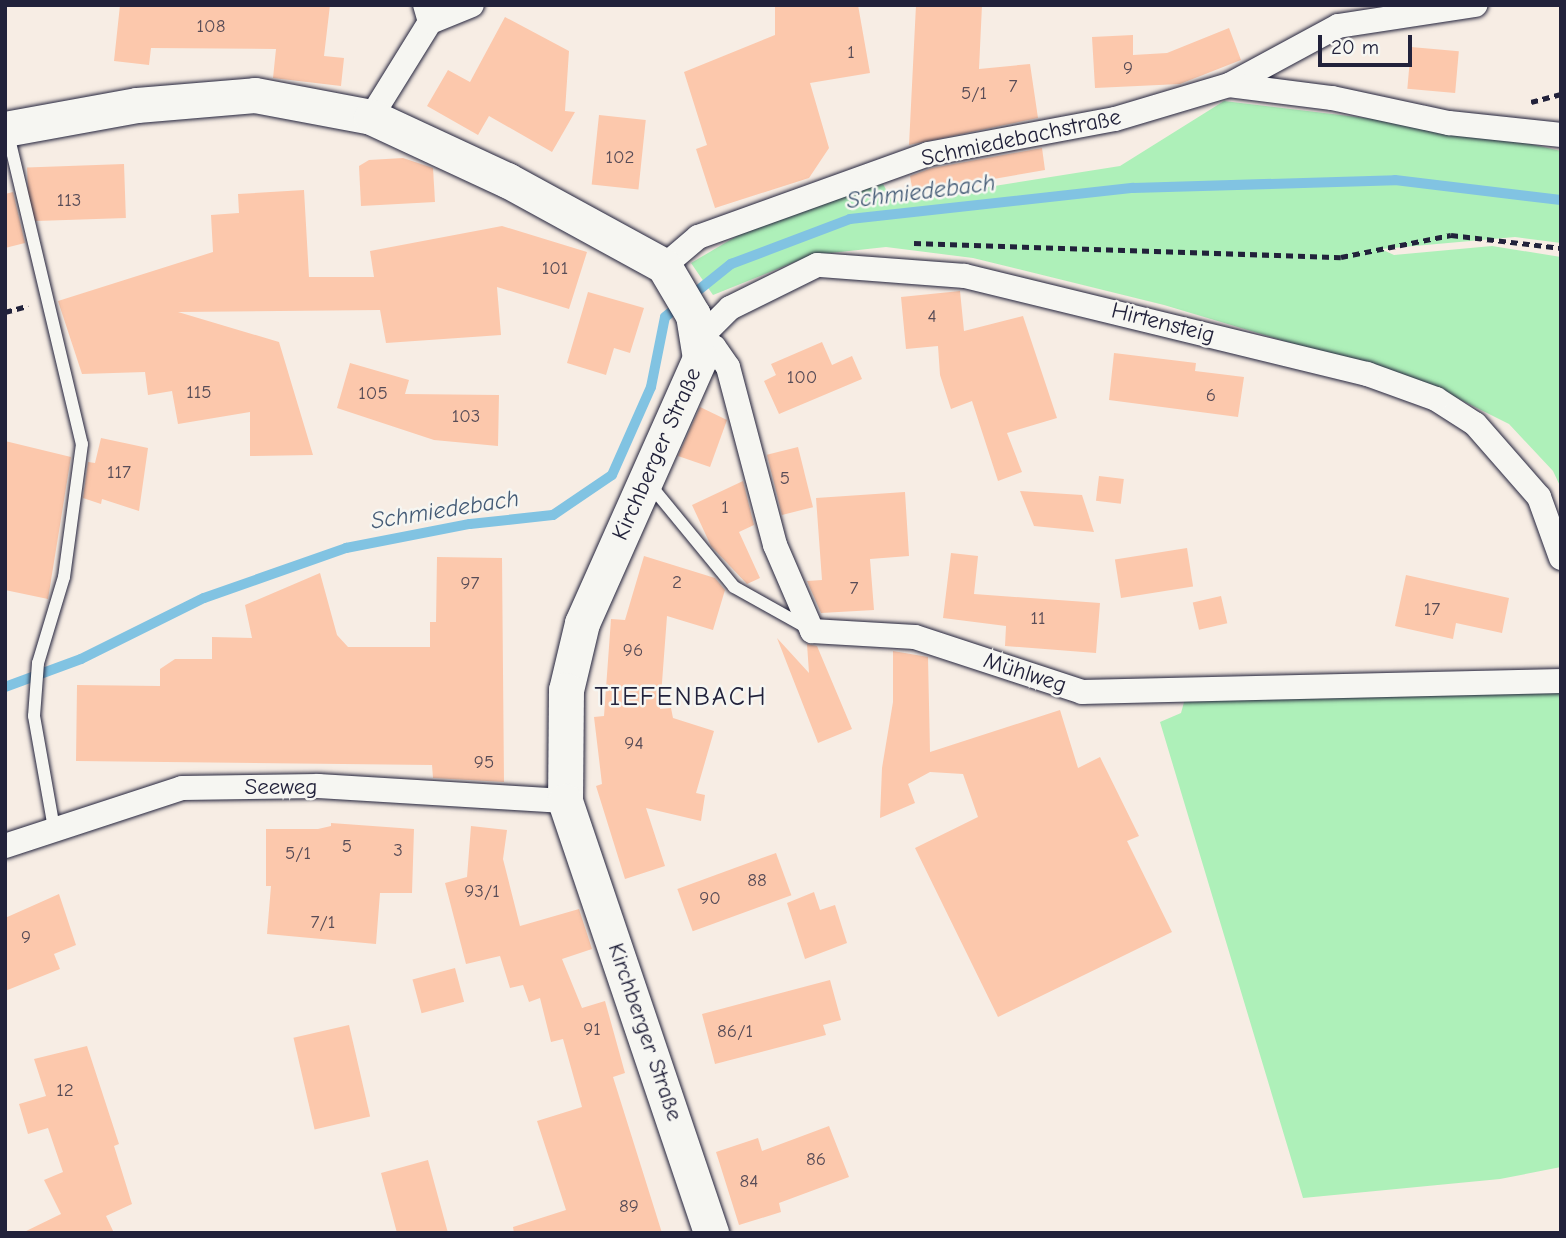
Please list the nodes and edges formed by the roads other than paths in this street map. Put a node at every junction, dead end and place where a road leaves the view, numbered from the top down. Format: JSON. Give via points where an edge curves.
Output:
{"nodes":[{"id":1,"x":472,"y":5,"type":"edge"},
{"id":2,"x":1475,"y":5,"type":"edge"},
{"id":3,"x":427,"y":14,"type":"edge"},
{"id":4,"x":1229,"y":85,"type":"junction"},
{"id":5,"x":371,"y":117,"type":"junction"},
{"id":6,"x":6,"y":129,"type":"edge"},
{"id":7,"x":1561,"y":135,"type":"edge"},
{"id":8,"x":668,"y":273,"type":"junction"},
{"id":9,"x":696,"y":327,"type":"junction"},
{"id":10,"x":647,"y":481,"type":"junction"},
{"id":11,"x":1561,"y":558,"type":"edge"},
{"id":12,"x":812,"y":631,"type":"junction"},
{"id":13,"x":1561,"y":681,"type":"edge"},
{"id":14,"x":565,"y":801,"type":"junction"},
{"id":15,"x":54,"y":828,"type":"junction"},
{"id":16,"x":5,"y":846,"type":"edge"},
{"id":17,"x":711,"y":1233,"type":"edge"}],
"edges":[{"from":1,"to":3,"type":"street"},
{"from":2,"to":4,"type":"street","name":"Schmiedebachstraße","via":[[1338,26]]},
{"from":3,"to":5,"type":"street"},
{"from":4,"to":7,"type":"street","name":"Schmiedebachstraße","via":[[1332,98],[1450,123]]},
{"from":4,"to":8,"type":"street","name":"Schmiedebachstraße","via":[[1115,119],[928,155],[698,237]]},
{"from":5,"to":6,"type":"main road","via":[[256,95],[137,105]]},
{"from":5,"to":8,"type":"main road","via":[[508,180]]},
{"from":6,"to":15,"type":"lane","via":[[82,444],[64,577],[38,663],[34,716]]},
{"from":8,"to":9,"type":"main road"},
{"from":9,"to":10,"type":"main road","name":"Kirchberger Straße","via":[[700,358]]},
{"from":9,"to":11,"type":"street","name":"Hirtensteig","via":[[817,265],[965,276],[1367,374],[1436,399],[1475,424],[1539,497]]},
{"from":9,"to":12,"type":"street","via":[[728,367],[775,545]]},
{"from":10,"to":12,"type":"lane","via":[[734,587]]},
{"from":10,"to":14,"type":"main road","name":"Kirchberger Straße","via":[[582,623],[566,690]]},
{"from":12,"to":13,"type":"street","name":"Mühlweg","via":[[915,638],[1082,692]]},
{"from":14,"to":15,"type":"street","name":"Seeweg","via":[[318,786],[182,788]]},
{"from":14,"to":17,"type":"main road","name":"Kirchberger Straße"},
{"from":15,"to":16,"type":"street","name":"Seeweg"}]}
